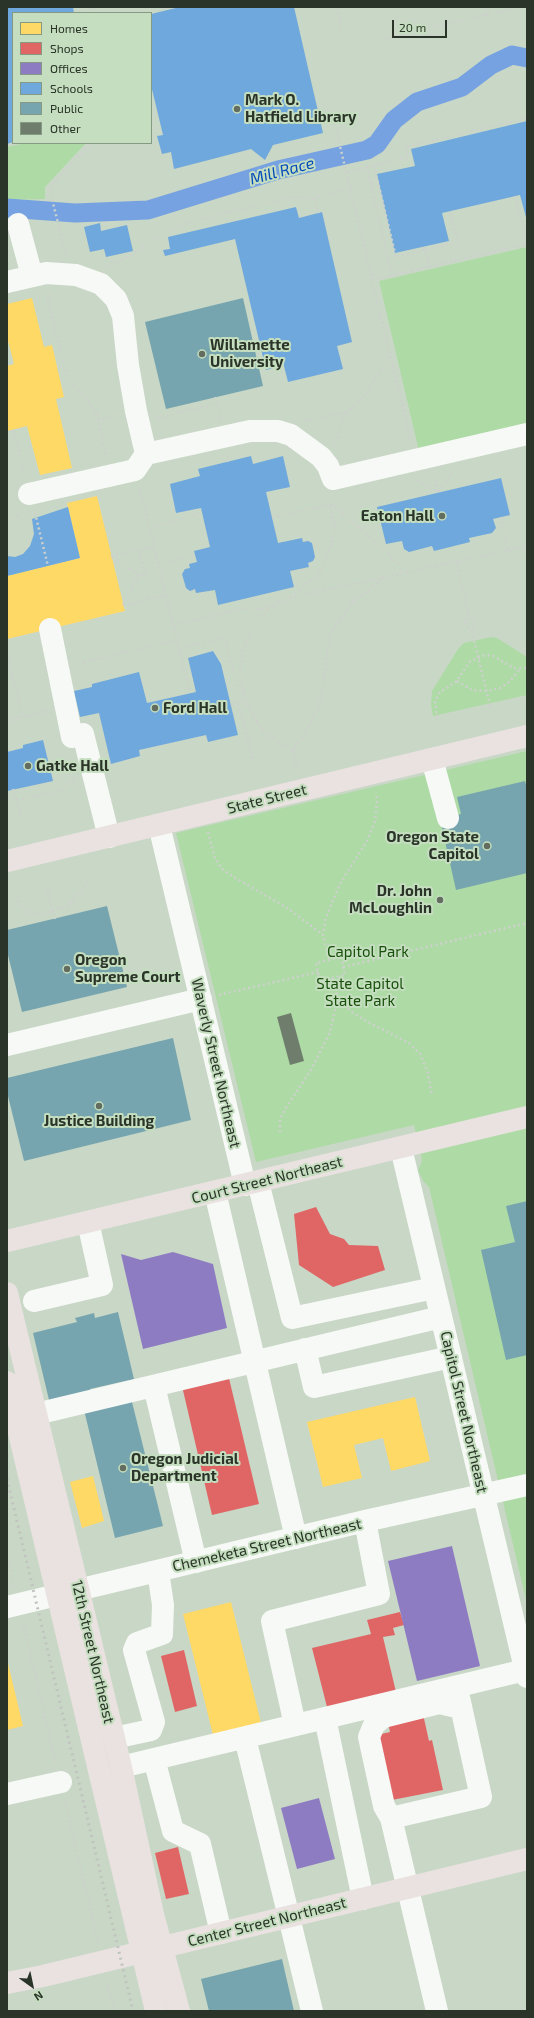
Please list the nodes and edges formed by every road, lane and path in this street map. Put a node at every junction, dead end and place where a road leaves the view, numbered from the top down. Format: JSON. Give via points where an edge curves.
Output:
{"nodes":[{"id":1,"x":336,"y":7,"type":"edge"},
{"id":2,"x":490,"y":7,"type":"edge"},
{"id":3,"x":520,"y":7,"type":"edge"},
{"id":4,"x":485,"y":15,"type":"junction"},
{"id":5,"x":342,"y":32,"type":"dead end"},
{"id":6,"x":384,"y":39,"type":"dead end"},
{"id":7,"x":332,"y":113,"type":"dead end"},
{"id":8,"x":527,"y":118,"type":"edge"},
{"id":9,"x":90,"y":144,"type":"edge"},
{"id":10,"x":374,"y":166,"type":"junction"},
{"id":11,"x":367,"y":167,"type":"junction"},
{"id":12,"x":347,"y":172,"type":"junction"},
{"id":13,"x":350,"y":188,"type":"junction"},
{"id":14,"x":515,"y":196,"type":"dead end"},
{"id":15,"x":314,"y":198,"type":"junction"},
{"id":16,"x":450,"y":211,"type":"dead end"},
{"id":17,"x":319,"y":213,"type":"dead end"},
{"id":18,"x":18,"y":224,"type":"dead end"},
{"id":19,"x":527,"y":226,"type":"edge"},
{"id":20,"x":523,"y":227,"type":"junction"},
{"id":21,"x":527,"y":243,"type":"edge"},
{"id":22,"x":424,"y":247,"type":"dead end"},
{"id":23,"x":425,"y":250,"type":"junction"},
{"id":24,"x":104,"y":265,"type":"dead end"},
{"id":25,"x":430,"y":267,"type":"junction"},
{"id":26,"x":62,"y":275,"type":"junction"},
{"id":27,"x":32,"y":276,"type":"junction"},
{"id":28,"x":392,"y":276,"type":"junction"},
{"id":29,"x":372,"y":280,"type":"junction"},
{"id":30,"x":7,"y":282,"type":"edge"},
{"id":31,"x":391,"y":356,"type":"junction"},
{"id":32,"x":217,"y":404,"type":"dead end"},
{"id":33,"x":346,"y":412,"type":"junction"},
{"id":34,"x":168,"y":416,"type":"dead end"},
{"id":35,"x":13,"y":430,"type":"dead end"},
{"id":36,"x":278,"y":431,"type":"junction"},
{"id":37,"x":527,"y":434,"type":"edge"},
{"id":38,"x":410,"y":436,"type":"dead end"},
{"id":39,"x":146,"y":454,"type":"junction"},
{"id":40,"x":328,"y":466,"type":"junction"},
{"id":41,"x":110,"y":476,"type":"junction"},
{"id":42,"x":435,"y":480,"type":"dead end"},
{"id":43,"x":139,"y":484,"type":"dead end"},
{"id":44,"x":438,"y":492,"type":"dead end"},
{"id":45,"x":32,"y":503,"type":"junction"},
{"id":46,"x":330,"y":504,"type":"junction"},
{"id":47,"x":202,"y":513,"type":"dead end"},
{"id":48,"x":18,"y":517,"type":"dead end"},
{"id":49,"x":501,"y":517,"type":"dead end"},
{"id":50,"x":272,"y":518,"type":"dead end"},
{"id":51,"x":7,"y":528,"type":"edge"},
{"id":52,"x":149,"y":528,"type":"junction"},
{"id":53,"x":527,"y":546,"type":"edge"},
{"id":54,"x":154,"y":547,"type":"junction"},
{"id":55,"x":140,"y":550,"type":"junction"},
{"id":56,"x":508,"y":550,"type":"junction"},
{"id":57,"x":195,"y":555,"type":"dead end"},
{"id":58,"x":456,"y":560,"type":"junction"},
{"id":59,"x":158,"y":564,"type":"junction"},
{"id":60,"x":48,"y":566,"type":"dead end"},
{"id":61,"x":402,"y":573,"type":"junction"},
{"id":62,"x":139,"y":576,"type":"junction"},
{"id":63,"x":383,"y":578,"type":"junction"},
{"id":64,"x":165,"y":595,"type":"junction"},
{"id":65,"x":290,"y":598,"type":"junction"},
{"id":66,"x":277,"y":602,"type":"junction"},
{"id":67,"x":468,"y":614,"type":"junction"},
{"id":68,"x":173,"y":625,"type":"junction"},
{"id":69,"x":50,"y":629,"type":"dead end"},
{"id":70,"x":472,"y":631,"type":"junction"},
{"id":71,"x":176,"y":640,"type":"junction"},
{"id":72,"x":179,"y":649,"type":"junction"},
{"id":73,"x":7,"y":653,"type":"edge"},
{"id":74,"x":478,"y":657,"type":"junction"},
{"id":75,"x":58,"y":668,"type":"junction"},
{"id":76,"x":527,"y":668,"type":"edge"},
{"id":77,"x":520,"y":669,"type":"junction"},
{"id":78,"x":457,"y":681,"type":"junction"},
{"id":79,"x":242,"y":690,"type":"junction"},
{"id":80,"x":486,"y":691,"type":"junction"},
{"id":81,"x":190,"y":693,"type":"dead end"},
{"id":82,"x":245,"y":701,"type":"junction"},
{"id":83,"x":238,"y":703,"type":"junction"},
{"id":84,"x":231,"y":705,"type":"dead end"},
{"id":85,"x":490,"y":706,"type":"dead end"},
{"id":86,"x":66,"y":707,"type":"junction"},
{"id":87,"x":23,"y":717,"type":"junction"},
{"id":88,"x":437,"y":718,"type":"dead end"},
{"id":89,"x":7,"y":721,"type":"edge"},
{"id":90,"x":527,"y":736,"type":"edge"},
{"id":91,"x":432,"y":759,"type":"junction"},
{"id":92,"x":253,"y":760,"type":"dead end"},
{"id":93,"x":76,"y":772,"type":"dead end"},
{"id":94,"x":372,"y":773,"type":"junction"},
{"id":95,"x":14,"y":789,"type":"dead end"},
{"id":96,"x":17,"y":800,"type":"junction"},
{"id":97,"x":203,"y":814,"type":"junction"},
{"id":98,"x":21,"y":815,"type":"dead end"},
{"id":99,"x":448,"y":818,"type":"dead end"},
{"id":100,"x":159,"y":825,"type":"junction"},
{"id":101,"x":109,"y":837,"type":"junction"},
{"id":102,"x":7,"y":861,"type":"edge"},
{"id":103,"x":91,"y":879,"type":"dead end"},
{"id":104,"x":48,"y":889,"type":"dead end"},
{"id":105,"x":17,"y":896,"type":"dead end"},
{"id":106,"x":53,"y":911,"type":"junction"},
{"id":107,"x":55,"y":919,"type":"dead end"},
{"id":108,"x":527,"y":923,"type":"edge"},
{"id":109,"x":324,"y":935,"type":"junction"},
{"id":110,"x":329,"y":960,"type":"junction"},
{"id":111,"x":343,"y":967,"type":"junction"},
{"id":112,"x":318,"y":972,"type":"junction"},
{"id":113,"x":332,"y":978,"type":"junction"},
{"id":114,"x":337,"y":994,"type":"junction"},
{"id":115,"x":201,"y":999,"type":"junction"},
{"id":116,"x":7,"y":1045,"type":"edge"},
{"id":117,"x":432,"y":1096,"type":"dead end"},
{"id":118,"x":527,"y":1117,"type":"edge"},
{"id":119,"x":280,"y":1132,"type":"dead end"},
{"id":120,"x":401,"y":1148,"type":"junction"},
{"id":121,"x":252,"y":1184,"type":"junction"},
{"id":122,"x":215,"y":1192,"type":"junction"},
{"id":123,"x":88,"y":1222,"type":"junction"},
{"id":124,"x":7,"y":1241,"type":"edge"},
{"id":125,"x":434,"y":1288,"type":"junction"},
{"id":126,"x":7,"y":1293,"type":"edge"},
{"id":127,"x":34,"y":1301,"type":"dead end"},
{"id":128,"x":441,"y":1316,"type":"junction"},
{"id":129,"x":305,"y":1349,"type":"junction"},
{"id":130,"x":450,"y":1357,"type":"junction"},
{"id":131,"x":255,"y":1361,"type":"junction"},
{"id":132,"x":7,"y":1382,"type":"edge"},
{"id":133,"x":154,"y":1386,"type":"junction"},
{"id":134,"x":36,"y":1414,"type":"junction"},
{"id":135,"x":527,"y":1485,"type":"edge"},
{"id":136,"x":484,"y":1496,"type":"junction"},
{"id":137,"x":365,"y":1521,"type":"junction"},
{"id":138,"x":296,"y":1538,"type":"junction"},
{"id":139,"x":7,"y":1555,"type":"edge"},
{"id":140,"x":196,"y":1562,"type":"junction"},
{"id":141,"x":10,"y":1568,"type":"dead end"},
{"id":142,"x":158,"y":1571,"type":"junction"},
{"id":143,"x":79,"y":1590,"type":"junction"},
{"id":144,"x":58,"y":1594,"type":"junction"},
{"id":145,"x":7,"y":1607,"type":"edge"},
{"id":146,"x":526,"y":1673,"type":"edge"},
{"id":147,"x":456,"y":1686,"type":"junction"},
{"id":148,"x":439,"y":1703,"type":"junction"},
{"id":149,"x":461,"y":1708,"type":"junction"},
{"id":150,"x":325,"y":1718,"type":"junction"},
{"id":151,"x":295,"y":1725,"type":"junction"},
{"id":152,"x":114,"y":1738,"type":"junction"},
{"id":153,"x":245,"y":1738,"type":"junction"},
{"id":154,"x":154,"y":1759,"type":"junction"},
{"id":155,"x":121,"y":1767,"type":"junction"},
{"id":156,"x":61,"y":1782,"type":"dead end"},
{"id":157,"x":7,"y":1794,"type":"edge"},
{"id":158,"x":391,"y":1818,"type":"junction"},
{"id":159,"x":527,"y":1859,"type":"edge"},
{"id":160,"x":408,"y":1888,"type":"junction"},
{"id":161,"x":363,"y":1899,"type":"junction"},
{"id":162,"x":290,"y":1916,"type":"junction"},
{"id":163,"x":221,"y":1933,"type":"junction"},
{"id":164,"x":153,"y":1949,"type":"junction"},
{"id":165,"x":7,"y":1983,"type":"edge"},
{"id":166,"x":110,"y":1993,"type":"dead end"},
{"id":167,"x":114,"y":2011,"type":"edge"},
{"id":168,"x":156,"y":2011,"type":"edge"},
{"id":169,"x":179,"y":2011,"type":"edge"},
{"id":170,"x":312,"y":2011,"type":"edge"},
{"id":171,"x":437,"y":2011,"type":"edge"}],
"edges":[{"from":1,"to":5,"type":"path"},
{"from":2,"to":4,"type":"path"},
{"from":3,"to":4,"type":"path"},
{"from":4,"to":6,"type":"path"},
{"from":7,"to":12,"type":"path"},
{"from":8,"to":10,"type":"path","via":[[406,147],[408,157]]},
{"from":9,"to":26,"type":"path","via":[[53,183],[50,192],[68,265]]},
{"from":10,"to":11,"type":"path"},
{"from":10,"to":23,"type":"path","via":[[396,257]]},
{"from":11,"to":12,"type":"path"},
{"from":11,"to":28,"type":"path"},
{"from":12,"to":13,"type":"path"},
{"from":13,"to":15,"type":"path"},
{"from":13,"to":29,"type":"path"},
{"from":14,"to":20,"type":"path"},
{"from":15,"to":17,"type":"path"},
{"from":15,"to":24,"type":"path","via":[[292,197],[181,224],[118,263]]},
{"from":16,"to":23,"type":"path","via":[[458,242]]},
{"from":18,"to":27,"type":"street"},
{"from":19,"to":20,"type":"path"},
{"from":20,"to":21,"type":"path"},
{"from":21,"to":25,"type":"path"},
{"from":22,"to":23,"type":"path"},
{"from":23,"to":25,"type":"path"},
{"from":25,"to":28,"type":"path"},
{"from":26,"to":27,"type":"street","via":[[46,273]]},
{"from":26,"to":39,"type":"street","via":[[76,275],[101,284],[116,299],[123,316],[128,365]]},
{"from":26,"to":41,"type":"path","via":[[47,299],[67,377],[97,413]]},
{"from":27,"to":30,"type":"street"},
{"from":28,"to":29,"type":"path"},
{"from":29,"to":31,"type":"path"},
{"from":31,"to":33,"type":"path","via":[[362,400]]},
{"from":31,"to":38,"type":"path"},
{"from":32,"to":34,"type":"path"},
{"from":33,"to":36,"type":"path"},
{"from":33,"to":40,"type":"path"},
{"from":35,"to":45,"type":"path"},
{"from":36,"to":39,"type":"street","via":[[250,431]]},
{"from":36,"to":40,"type":"street","via":[[292,435],[321,457]]},
{"from":37,"to":40,"type":"street","via":[[333,479]]},
{"from":39,"to":41,"type":"street","via":[[135,470]]},
{"from":41,"to":45,"type":"street"},
{"from":42,"to":44,"type":"path"},
{"from":43,"to":52,"type":"path"},
{"from":45,"to":60,"type":"path"},
{"from":46,"to":50,"type":"path"},
{"from":46,"to":61,"type":"path","via":[[398,563]]},
{"from":46,"to":65,"type":"path","via":[[335,525],[326,562],[318,574]]},
{"from":47,"to":52,"type":"path"},
{"from":48,"to":51,"type":"path"},
{"from":49,"to":56,"type":"path"},
{"from":52,"to":54,"type":"path"},
{"from":53,"to":56,"type":"path"},
{"from":54,"to":55,"type":"path"},
{"from":54,"to":59,"type":"path"},
{"from":55,"to":62,"type":"path","via":[[145,574]]},
{"from":55,"to":62,"type":"path","via":[[111,556]]},
{"from":56,"to":58,"type":"path"},
{"from":57,"to":59,"type":"path"},
{"from":58,"to":61,"type":"path"},
{"from":58,"to":67,"type":"path"},
{"from":59,"to":64,"type":"path"},
{"from":61,"to":63,"type":"path"},
{"from":62,"to":64,"type":"path","via":[[123,605]]},
{"from":63,"to":65,"type":"path"},
{"from":63,"to":82,"type":"path","via":[[353,602],[334,628],[329,638],[318,708],[302,739],[293,750],[265,732]]},
{"from":64,"to":68,"type":"path"},
{"from":65,"to":66,"type":"path"},
{"from":66,"to":68,"type":"path","via":[[261,610],[245,608]]},
{"from":66,"to":79,"type":"path","via":[[259,618],[243,648],[240,675]]},
{"from":67,"to":70,"type":"path","via":[[465,623]]},
{"from":67,"to":70,"type":"path","via":[[475,622]]},
{"from":68,"to":71,"type":"path"},
{"from":69,"to":75,"type":"street"},
{"from":70,"to":74,"type":"path"},
{"from":71,"to":72,"type":"path"},
{"from":71,"to":75,"type":"path"},
{"from":72,"to":79,"type":"path","via":[[225,638],[236,682]]},
{"from":72,"to":81,"type":"path"},
{"from":73,"to":87,"type":"path"},
{"from":74,"to":77,"type":"path","via":[[493,656]]},
{"from":74,"to":78,"type":"path","via":[[469,662]]},
{"from":74,"to":80,"type":"path"},
{"from":75,"to":86,"type":"street"},
{"from":76,"to":77,"type":"path"},
{"from":77,"to":80,"type":"path","via":[[500,688]]},
{"from":78,"to":80,"type":"path","via":[[472,690]]},
{"from":78,"to":88,"type":"path","via":[[439,693],[435,702]]},
{"from":79,"to":82,"type":"path"},
{"from":80,"to":85,"type":"path"},
{"from":82,"to":83,"type":"path"},
{"from":83,"to":84,"type":"path"},
{"from":83,"to":92,"type":"path"},
{"from":86,"to":87,"type":"path"},
{"from":86,"to":101,"type":"street","via":[[72,737],[83,734]]},
{"from":87,"to":89,"type":"path"},
{"from":90,"to":91,"type":"main road","name":"State Street"},
{"from":91,"to":94,"type":"main road","name":"State Street"},
{"from":91,"to":99,"type":"street"},
{"from":93,"to":96,"type":"path","via":[[67,786],[60,790]]},
{"from":94,"to":97,"type":"main road","name":"State Street"},
{"from":94,"to":109,"type":"path","via":[[377,802],[375,822],[367,841],[332,899]]},
{"from":95,"to":96,"type":"path"},
{"from":96,"to":98,"type":"path"},
{"from":97,"to":100,"type":"main road","name":"State Street"},
{"from":97,"to":109,"type":"path","via":[[215,859],[222,869],[289,909]]},
{"from":100,"to":101,"type":"main road","name":"State Street"},
{"from":100,"to":115,"type":"street","name":"Waverly Street Northeast"},
{"from":101,"to":102,"type":"main road","name":"State Street"},
{"from":103,"to":106,"type":"path","via":[[68,906]]},
{"from":104,"to":106,"type":"path"},
{"from":105,"to":106,"type":"path","via":[[20,904],[31,914]]},
{"from":106,"to":107,"type":"path"},
{"from":108,"to":111,"type":"path"},
{"from":109,"to":110,"type":"path"},
{"from":110,"to":111,"type":"path","via":[[341,957]]},
{"from":110,"to":112,"type":"path","via":[[316,964]]},
{"from":111,"to":113,"type":"path","via":[[345,975]]},
{"from":112,"to":113,"type":"path","via":[[320,981]]},
{"from":112,"to":115,"type":"path"},
{"from":113,"to":114,"type":"path"},
{"from":114,"to":117,"type":"path","via":[[350,1011],[409,1043],[420,1054],[426,1064]]},
{"from":114,"to":119,"type":"path","via":[[330,1032],[318,1058],[282,1115]]},
{"from":115,"to":116,"type":"street"},
{"from":115,"to":121,"type":"street","name":"Waverly Street Northeast"},
{"from":118,"to":120,"type":"main road","name":"Court Street Northeast"},
{"from":120,"to":121,"type":"main road","name":"Court Street Northeast"},
{"from":120,"to":125,"type":"street","name":"Capitol Street Northeast"},
{"from":121,"to":122,"type":"main road","name":"Court Street Northeast"},
{"from":121,"to":125,"type":"street","name":"Waverly Street Northeast","via":[[292,1318]]},
{"from":122,"to":123,"type":"main road","name":"Court Street Northeast"},
{"from":122,"to":131,"type":"street"},
{"from":123,"to":124,"type":"main road","name":"Court Street Northeast"},
{"from":123,"to":127,"type":"street","via":[[102,1285]]},
{"from":125,"to":128,"type":"street","name":"Capitol Street Northeast"},
{"from":126,"to":134,"type":"main road","name":"12th Street Northeast"},
{"from":128,"to":129,"type":"street"},
{"from":128,"to":130,"type":"street","name":"Capitol Street Northeast"},
{"from":129,"to":130,"type":"street","via":[[314,1387]]},
{"from":129,"to":131,"type":"street"},
{"from":130,"to":136,"type":"street","name":"Capitol Street Northeast"},
{"from":131,"to":133,"type":"street"},
{"from":131,"to":138,"type":"street"},
{"from":132,"to":144,"type":"main road","name":"12th Street Northeast"},
{"from":133,"to":134,"type":"street"},
{"from":133,"to":140,"type":"street"},
{"from":134,"to":143,"type":"main road","name":"12th Street Northeast"},
{"from":135,"to":136,"type":"street","name":"Chemeketa Street Northeast"},
{"from":136,"to":137,"type":"street","name":"Chemeketa Street Northeast"},
{"from":136,"to":146,"type":"street","name":"Capitol Street Northeast"},
{"from":137,"to":138,"type":"street","name":"Chemeketa Street Northeast"},
{"from":137,"to":151,"type":"street","via":[[379,1594],[272,1621]]},
{"from":138,"to":140,"type":"street","name":"Chemeketa Street Northeast"},
{"from":139,"to":141,"type":"path"},
{"from":140,"to":142,"type":"street","name":"Chemeketa Street Northeast"},
{"from":142,"to":143,"type":"street","name":"Chemeketa Street Northeast"},
{"from":142,"to":152,"type":"street","via":[[163,1605],[162,1634],[137,1644],[134,1650],[154,1722],[151,1730]]},
{"from":143,"to":144,"type":"street","name":"Chemeketa Street Northeast"},
{"from":143,"to":152,"type":"main road","name":"12th Street Northeast"},
{"from":144,"to":145,"type":"street","name":"Chemeketa Street Northeast"},
{"from":144,"to":164,"type":"main road","name":"12th Street Northeast"},
{"from":146,"to":147,"type":"street"},
{"from":147,"to":148,"type":"street"},
{"from":147,"to":149,"type":"street"},
{"from":147,"to":150,"type":"street"},
{"from":148,"to":149,"type":"street"},
{"from":148,"to":158,"type":"street","via":[[383,1717],[374,1725],[369,1737],[384,1806]]},
{"from":149,"to":158,"type":"street","via":[[481,1797]]},
{"from":150,"to":151,"type":"street"},
{"from":150,"to":161,"type":"street"},
{"from":151,"to":153,"type":"street"},
{"from":152,"to":155,"type":"main road","name":"12th Street Northeast"},
{"from":153,"to":154,"type":"street"},
{"from":153,"to":162,"type":"street"},
{"from":154,"to":155,"type":"street"},
{"from":154,"to":163,"type":"street","via":[[173,1831],[200,1844]]},
{"from":155,"to":164,"type":"main road","name":"12th Street Northeast","via":[[153,1914]]},
{"from":156,"to":157,"type":"street"},
{"from":158,"to":160,"type":"street"},
{"from":159,"to":160,"type":"main road","name":"Center Street Northeast"},
{"from":160,"to":161,"type":"main road","name":"Center Street Northeast"},
{"from":160,"to":171,"type":"street"},
{"from":161,"to":162,"type":"main road","name":"Center Street Northeast"},
{"from":162,"to":163,"type":"main road","name":"Center Street Northeast"},
{"from":162,"to":170,"type":"street"},
{"from":163,"to":164,"type":"main road","name":"Center Street Northeast"},
{"from":164,"to":165,"type":"main road","name":"Center Street Northeast"},
{"from":164,"to":168,"type":"main road","name":"12th Street Northeast"},
{"from":164,"to":169,"type":"main road","name":"12th Street Northeast"},
{"from":166,"to":167,"type":"path"}]}
